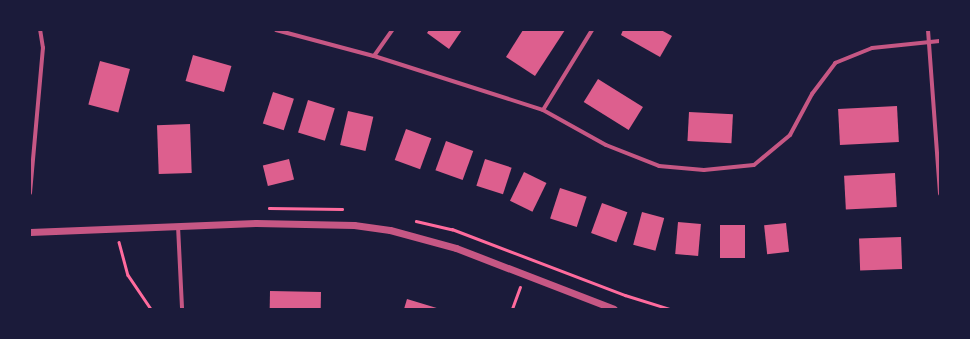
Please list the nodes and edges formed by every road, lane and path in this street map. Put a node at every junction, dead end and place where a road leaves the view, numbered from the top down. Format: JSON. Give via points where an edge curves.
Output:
{"nodes":[{"id":1,"x":40,"y":30,"type":"edge"},
{"id":2,"x":276,"y":30,"type":"edge"},
{"id":3,"x":392,"y":30,"type":"edge"},
{"id":4,"x":592,"y":30,"type":"edge"},
{"id":5,"x":928,"y":30,"type":"edge"},
{"id":6,"x":940,"y":41,"type":"edge"},
{"id":7,"x":928,"y":42,"type":"junction"},
{"id":8,"x":374,"y":56,"type":"junction"},
{"id":9,"x":544,"y":110,"type":"junction"},
{"id":10,"x":30,"y":193,"type":"edge"},
{"id":11,"x":940,"y":194,"type":"edge"},
{"id":12,"x":178,"y":226,"type":"junction"},
{"id":13,"x":115,"y":227,"type":"junction"},
{"id":14,"x":30,"y":232,"type":"edge"},
{"id":15,"x":524,"y":274,"type":"junction"},
{"id":16,"x":151,"y":309,"type":"edge"},
{"id":17,"x":182,"y":309,"type":"edge"},
{"id":18,"x":512,"y":309,"type":"edge"},
{"id":19,"x":614,"y":309,"type":"edge"},
{"id":20,"x":717,"y":309,"type":"edge"},
{"id":21,"x":728,"y":309,"type":"edge"}],
"edges":[{"from":1,"to":10,"type":"street","via":[[43,48]]},
{"from":2,"to":8,"type":"street"},
{"from":3,"to":8,"type":"street"},
{"from":4,"to":9,"type":"street"},
{"from":5,"to":7,"type":"street"},
{"from":6,"to":7,"type":"street"},
{"from":7,"to":9,"type":"street","via":[[872,48],[835,63],[812,94],[790,135],[754,166],[704,170],[659,166],[606,145]]},
{"from":7,"to":11,"type":"street"},
{"from":8,"to":9,"type":"street"},
{"from":12,"to":13,"type":"street"},
{"from":12,"to":15,"type":"street","via":[[256,222],[361,226],[390,230],[456,248]]},
{"from":12,"to":17,"type":"street"},
{"from":13,"to":14,"type":"street"},
{"from":13,"to":16,"type":"path","via":[[128,275]]},
{"from":15,"to":18,"type":"path"},
{"from":15,"to":19,"type":"street"},
{"from":20,"to":21,"type":"path"}]}
